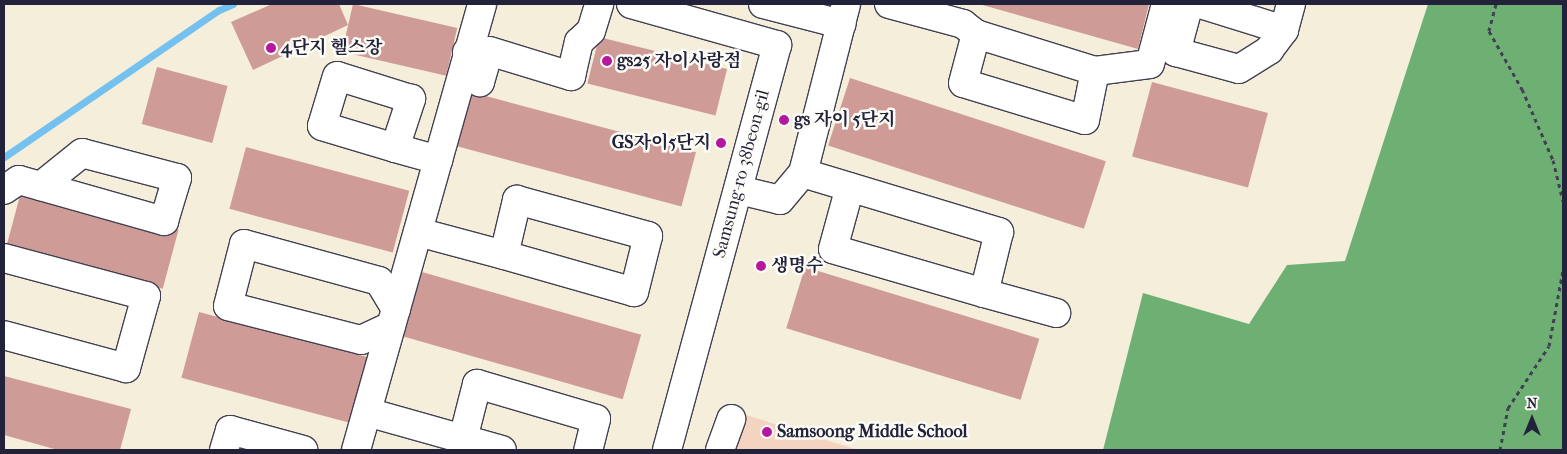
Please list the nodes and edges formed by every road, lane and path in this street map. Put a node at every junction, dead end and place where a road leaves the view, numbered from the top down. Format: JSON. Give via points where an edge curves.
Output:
{"nodes":[{"id":1,"x":482,"y":4,"type":"edge"},
{"id":2,"x":599,"y":4,"type":"edge"},
{"id":3,"x":631,"y":4,"type":"edge"},
{"id":4,"x":763,"y":4,"type":"edge"},
{"id":5,"x":888,"y":4,"type":"edge"},
{"id":6,"x":1166,"y":4,"type":"edge"},
{"id":7,"x":1189,"y":4,"type":"edge"},
{"id":8,"x":1200,"y":4,"type":"edge"},
{"id":9,"x":1291,"y":4,"type":"edge"},
{"id":10,"x":1496,"y":4,"type":"edge"},
{"id":11,"x":844,"y":14,"type":"edge"},
{"id":12,"x":1284,"y":30,"type":"junction"},
{"id":13,"x":976,"y":34,"type":"junction"},
{"id":14,"x":468,"y":52,"type":"junction"},
{"id":15,"x":1095,"y":71,"type":"junction"},
{"id":16,"x":395,"y":148,"type":"dead end"},
{"id":17,"x":438,"y":160,"type":"junction"},
{"id":18,"x":803,"y":173,"type":"junction"},
{"id":19,"x":40,"y":186,"type":"dead end"},
{"id":20,"x":850,"y":187,"type":"junction"},
{"id":21,"x":4,"y":190,"type":"edge"},
{"id":22,"x":739,"y":190,"type":"junction"},
{"id":23,"x":1563,"y":201,"type":"edge"},
{"id":24,"x":418,"y":232,"type":"junction"},
{"id":25,"x":504,"y":254,"type":"junction"},
{"id":26,"x":4,"y":258,"type":"edge"},
{"id":27,"x":1563,"y":270,"type":"edge"},
{"id":28,"x":984,"y":293,"type":"junction"},
{"id":29,"x":1056,"y":313,"type":"dead end"},
{"id":30,"x":393,"y":318,"type":"junction"},
{"id":31,"x":4,"y":335,"type":"edge"},
{"id":32,"x":367,"y":412,"type":"junction"},
{"id":33,"x":731,"y":419,"type":"dead end"},
{"id":34,"x":463,"y":439,"type":"junction"},
{"id":35,"x":224,"y":450,"type":"edge"},
{"id":36,"x":303,"y":450,"type":"edge"},
{"id":37,"x":356,"y":450,"type":"edge"},
{"id":38,"x":502,"y":450,"type":"edge"},
{"id":39,"x":588,"y":450,"type":"edge"},
{"id":40,"x":667,"y":450,"type":"edge"},
{"id":41,"x":720,"y":450,"type":"edge"},
{"id":42,"x":1500,"y":450,"type":"edge"}],
"edges":[{"from":1,"to":14,"type":"street"},
{"from":2,"to":14,"type":"street","via":[[592,31],[579,42],[571,76],[489,51],[480,82]]},
{"from":3,"to":22,"type":"street","name":"Samsung-ro 38beon-gil","via":[[777,45]]},
{"from":4,"to":11,"type":"street"},
{"from":5,"to":13,"type":"street","via":[[963,24]]},
{"from":6,"to":15,"type":"street","via":[[1150,64]]},
{"from":7,"to":12,"type":"street","via":[[1176,52],[1239,69],[1269,50]]},
{"from":8,"to":12,"type":"street"},
{"from":9,"to":12,"type":"street"},
{"from":10,"to":23,"type":"path","via":[[1489,31],[1522,89],[1553,160]]},
{"from":11,"to":18,"type":"street"},
{"from":13,"to":15,"type":"street"},
{"from":13,"to":15,"type":"street","via":[[963,83],[1085,120]]},
{"from":14,"to":17,"type":"street"},
{"from":16,"to":17,"type":"street"},
{"from":17,"to":24,"type":"street"},
{"from":18,"to":20,"type":"street"},
{"from":18,"to":22,"type":"street","via":[[780,200]]},
{"from":19,"to":21,"type":"street","via":[[19,180]]},
{"from":20,"to":28,"type":"street","via":[[999,232]]},
{"from":20,"to":28,"type":"street","via":[[833,249]]},
{"from":22,"to":40,"type":"street","name":"Samsung-ro 38beon-gil"},
{"from":24,"to":25,"type":"street"},
{"from":24,"to":30,"type":"street"},
{"from":25,"to":25,"type":"street","via":[[517,200],[648,236],[634,292]]},
{"from":26,"to":31,"type":"street","via":[[146,296],[126,368]]},
{"from":27,"to":42,"type":"path","via":[[1549,346],[1508,408]]},
{"from":28,"to":29,"type":"street"},
{"from":30,"to":30,"type":"street","via":[[379,281],[244,244],[228,306],[361,340]]},
{"from":30,"to":32,"type":"street"},
{"from":32,"to":34,"type":"street"},
{"from":32,"to":37,"type":"street"},
{"from":33,"to":41,"type":"street"},
{"from":34,"to":38,"type":"street"},
{"from":34,"to":39,"type":"street","via":[[477,384],[596,419]]},
{"from":35,"to":36,"type":"street","via":[[230,430]]}]}
